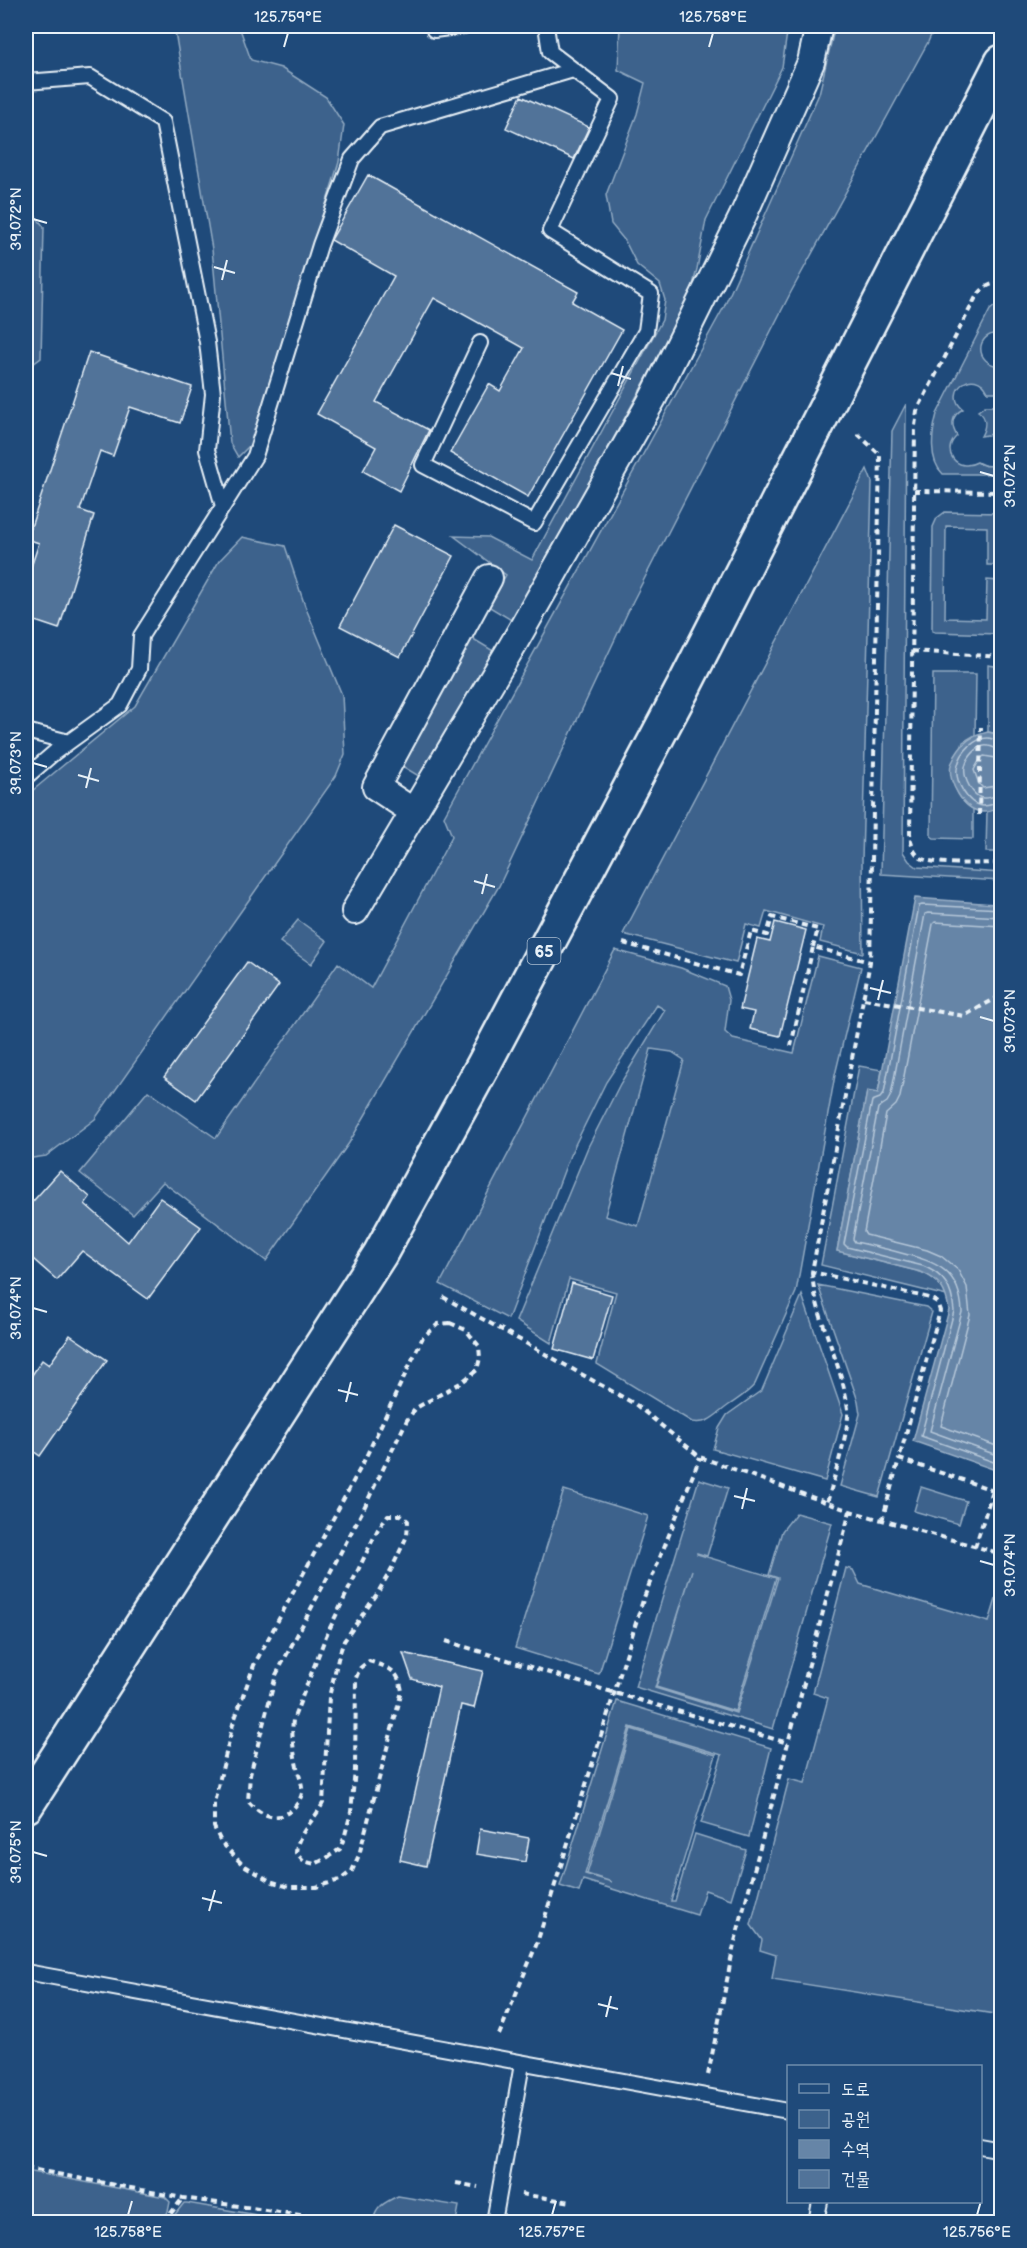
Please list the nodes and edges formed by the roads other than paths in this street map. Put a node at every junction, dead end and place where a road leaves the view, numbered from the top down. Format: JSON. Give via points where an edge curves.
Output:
{"nodes":[{"id":1,"x":464,"y":26,"type":"edge"},
{"id":2,"x":546,"y":26,"type":"edge"},
{"id":3,"x":819,"y":26,"type":"edge"},
{"id":4,"x":435,"y":30,"type":"dead end"},
{"id":5,"x":1002,"y":62,"type":"edge"},
{"id":6,"x":573,"y":70,"type":"junction"},
{"id":7,"x":26,"y":82,"type":"edge"},
{"id":8,"x":480,"y":343,"type":"dead end"},
{"id":9,"x":223,"y":506,"type":"junction"},
{"id":10,"x":489,"y":578,"type":"dead end"},
{"id":11,"x":26,"y":731,"type":"edge"},
{"id":12,"x":69,"y":742,"type":"junction"},
{"id":13,"x":26,"y":777,"type":"edge"},
{"id":14,"x":414,"y":812,"type":"junction"},
{"id":15,"x":355,"y":911,"type":"dead end"},
{"id":16,"x":26,"y":1806,"type":"edge"},
{"id":17,"x":26,"y":1972,"type":"edge"},
{"id":18,"x":522,"y":2064,"type":"junction"},
{"id":19,"x":787,"y":2111,"type":"edge"},
{"id":20,"x":982,"y":2146,"type":"edge"},
{"id":21,"x":1002,"y":2150,"type":"edge"},
{"id":22,"x":820,"y":2203,"type":"edge"},
{"id":23,"x":494,"y":2223,"type":"edge"},
{"id":24,"x":816,"y":2223,"type":"edge"}],
"edges":[{"from":1,"to":4,"type":"lane"},
{"from":2,"to":6,"type":"lane","via":[[550,52]]},
{"from":3,"to":14,"type":"street","via":[[811,62],[742,218],[653,398]]},
{"from":5,"to":16,"type":"main road","number":"65","via":[[683,688],[380,1254]]},
{"from":6,"to":8,"type":"lane","via":[[612,99],[550,231],[651,294],[646,330],[534,523],[423,465]]},
{"from":6,"to":9,"type":"lane","via":[[380,126],[352,159],[320,245],[255,456]]},
{"from":7,"to":9,"type":"lane","via":[[90,77],[163,122],[207,342],[213,394],[207,450]]},
{"from":9,"to":12,"type":"lane","via":[[141,636],[139,669],[120,705]]},
{"from":10,"to":14,"type":"street","via":[[376,787]]},
{"from":11,"to":12,"type":"lane"},
{"from":12,"to":13,"type":"lane"},
{"from":14,"to":15,"type":"street"},
{"from":17,"to":18,"type":"lane"},
{"from":18,"to":19,"type":"lane"},
{"from":18,"to":23,"type":"lane"},
{"from":20,"to":21,"type":"lane"},
{"from":22,"to":24,"type":"lane"}]}
